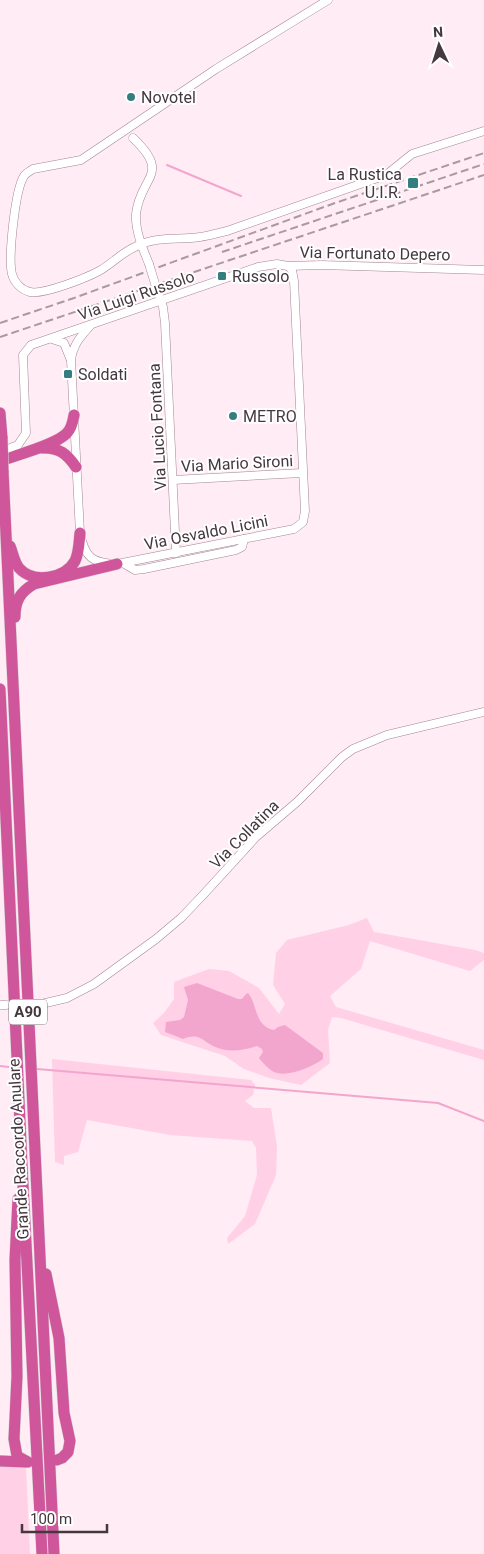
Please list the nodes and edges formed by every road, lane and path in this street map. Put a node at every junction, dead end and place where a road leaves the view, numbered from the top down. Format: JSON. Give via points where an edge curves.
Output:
{"nodes":[{"id":1,"x":328,"y":0,"type":"edge"},
{"id":2,"x":484,"y":131,"type":"edge"},
{"id":3,"x":133,"y":138,"type":"dead end"},
{"id":4,"x":142,"y":244,"type":"junction"},
{"id":5,"x":288,"y":266,"type":"junction"},
{"id":6,"x":484,"y":270,"type":"edge"},
{"id":7,"x":161,"y":300,"type":"junction"},
{"id":8,"x":90,"y":326,"type":"junction"},
{"id":9,"x":50,"y":339,"type":"junction"},
{"id":10,"x":71,"y":360,"type":"junction"},
{"id":11,"x":0,"y":413,"type":"edge"},
{"id":12,"x":74,"y":414,"type":"junction"},
{"id":13,"x":35,"y":449,"type":"junction"},
{"id":14,"x":0,"y":452,"type":"edge"},
{"id":15,"x":2,"y":466,"type":"edge"},
{"id":16,"x":76,"y":467,"type":"junction"},
{"id":17,"x":302,"y":473,"type":"junction"},
{"id":18,"x":173,"y":480,"type":"junction"},
{"id":19,"x":5,"y":512,"type":"junction"},
{"id":20,"x":300,"y":525,"type":"joint"},
{"id":21,"x":80,"y":534,"type":"junction"},
{"id":22,"x":244,"y":539,"type":"junction"},
{"id":23,"x":176,"y":553,"type":"junction"},
{"id":24,"x":120,"y":563,"type":"junction"},
{"id":25,"x":12,"y":671,"type":"junction"},
{"id":26,"x":0,"y":688,"type":"edge"},
{"id":27,"x":484,"y":712,"type":"edge"},
{"id":28,"x":37,"y":1004,"type":"dead end"},
{"id":29,"x":22,"y":1166,"type":"junction"},
{"id":30,"x":38,"y":1233,"type":"junction"},
{"id":31,"x":14,"y":1439,"type":"junction"},
{"id":32,"x":0,"y":1459,"type":"edge"},
{"id":33,"x":58,"y":1460,"type":"dead end"},
{"id":34,"x":42,"y":1554,"type":"edge"},
{"id":35,"x":54,"y":1554,"type":"edge"}],
"edges":[{"from":1,"to":4,"type":"street","via":[[81,160],[33,169],[24,176],[17,198],[11,257],[13,276],[25,290],[40,293],[89,276]]},
{"from":2,"to":4,"type":"street","via":[[412,154],[386,175],[227,231]]},
{"from":3,"to":4,"type":"street","via":[[149,154],[152,166],[136,213]]},
{"from":4,"to":7,"type":"street","name":"Via Lucio Fontana","bridge":true},
{"from":5,"to":6,"type":"street","name":"Via Fortunato Depero","via":[[321,264]]},
{"from":5,"to":7,"type":"street","name":"Via Luigi Russolo","via":[[263,266]]},
{"from":5,"to":17,"type":"street","name":"Via Fortunato Depero","via":[[294,281]]},
{"from":7,"to":8,"type":"street","name":"Via Luigi Russolo"},
{"from":7,"to":18,"type":"street","name":"Via Lucio Fontana"},
{"from":8,"to":9,"type":"street","name":"Via Luigi Russolo"},
{"from":8,"to":10,"type":"street","via":[[76,341]]},
{"from":9,"to":10,"type":"street","via":[[64,343]]},
{"from":9,"to":14,"type":"street","name":"Via Luigi Russolo","via":[[31,346],[23,355],[26,433],[18,445]]},
{"from":10,"to":12,"type":"street"},
{"from":11,"to":15,"type":"highway","name":"Grande Raccordo Anulare","number":"A90","bridge":true},
{"from":12,"to":13,"type":"highway","via":[[66,434]]},
{"from":12,"to":16,"type":"street"},
{"from":13,"to":15,"type":"highway"},
{"from":13,"to":16,"type":"highway","via":[[59,450]]},
{"from":15,"to":19,"type":"highway","name":"Grande Raccordo Anulare","number":"A90"},
{"from":16,"to":21,"type":"street"},
{"from":17,"to":18,"type":"street","name":"Via Mario Sironi"},
{"from":17,"to":20,"type":"street","name":"Via Fortunato Depero","via":[[305,515]]},
{"from":18,"to":23,"type":"street","name":"Via Lucio Fontana"},
{"from":19,"to":21,"type":"highway","via":[[17,564],[31,576],[49,576],[67,570],[77,555]]},
{"from":19,"to":25,"type":"highway","name":"Grande Raccordo Anulare","number":"A90"},
{"from":20,"to":22,"type":"street","name":"Via Osvaldo Licini"},
{"from":21,"to":24,"type":"street","via":[[90,558],[99,563]]},
{"from":22,"to":23,"type":"street","name":"Via Osvaldo Licini"},
{"from":22,"to":24,"type":"street","via":[[242,547],[236,550],[144,569],[136,570]]},
{"from":23,"to":24,"type":"street","name":"Via Osvaldo Licini"},
{"from":24,"to":25,"type":"highway","via":[[42,581],[23,592],[16,602]]},
{"from":25,"to":30,"type":"highway","name":"Grande Raccordo Anulare","number":"A90"},
{"from":26,"to":29,"type":"highway","name":"Grande Raccordo Anulare","number":"A90"},
{"from":27,"to":28,"type":"street","name":"Via Collatina","via":[[387,735],[353,749],[256,837],[198,901],[156,939],[94,984],[67,998]]},
{"from":29,"to":31,"type":"highway","via":[[15,1244],[17,1384]]},
{"from":29,"to":34,"type":"highway","name":"Grande Raccordo Anulare","number":"A90"},
{"from":30,"to":33,"type":"highway","via":[[59,1338],[64,1413],[70,1441],[66,1455]]},
{"from":30,"to":35,"type":"highway","name":"Grande Raccordo Anulare","number":"A90"},
{"from":31,"to":32,"type":"highway","via":[[9,1454]]},
{"from":31,"to":32,"type":"highway","via":[[17,1456],[28,1462]]}]}
